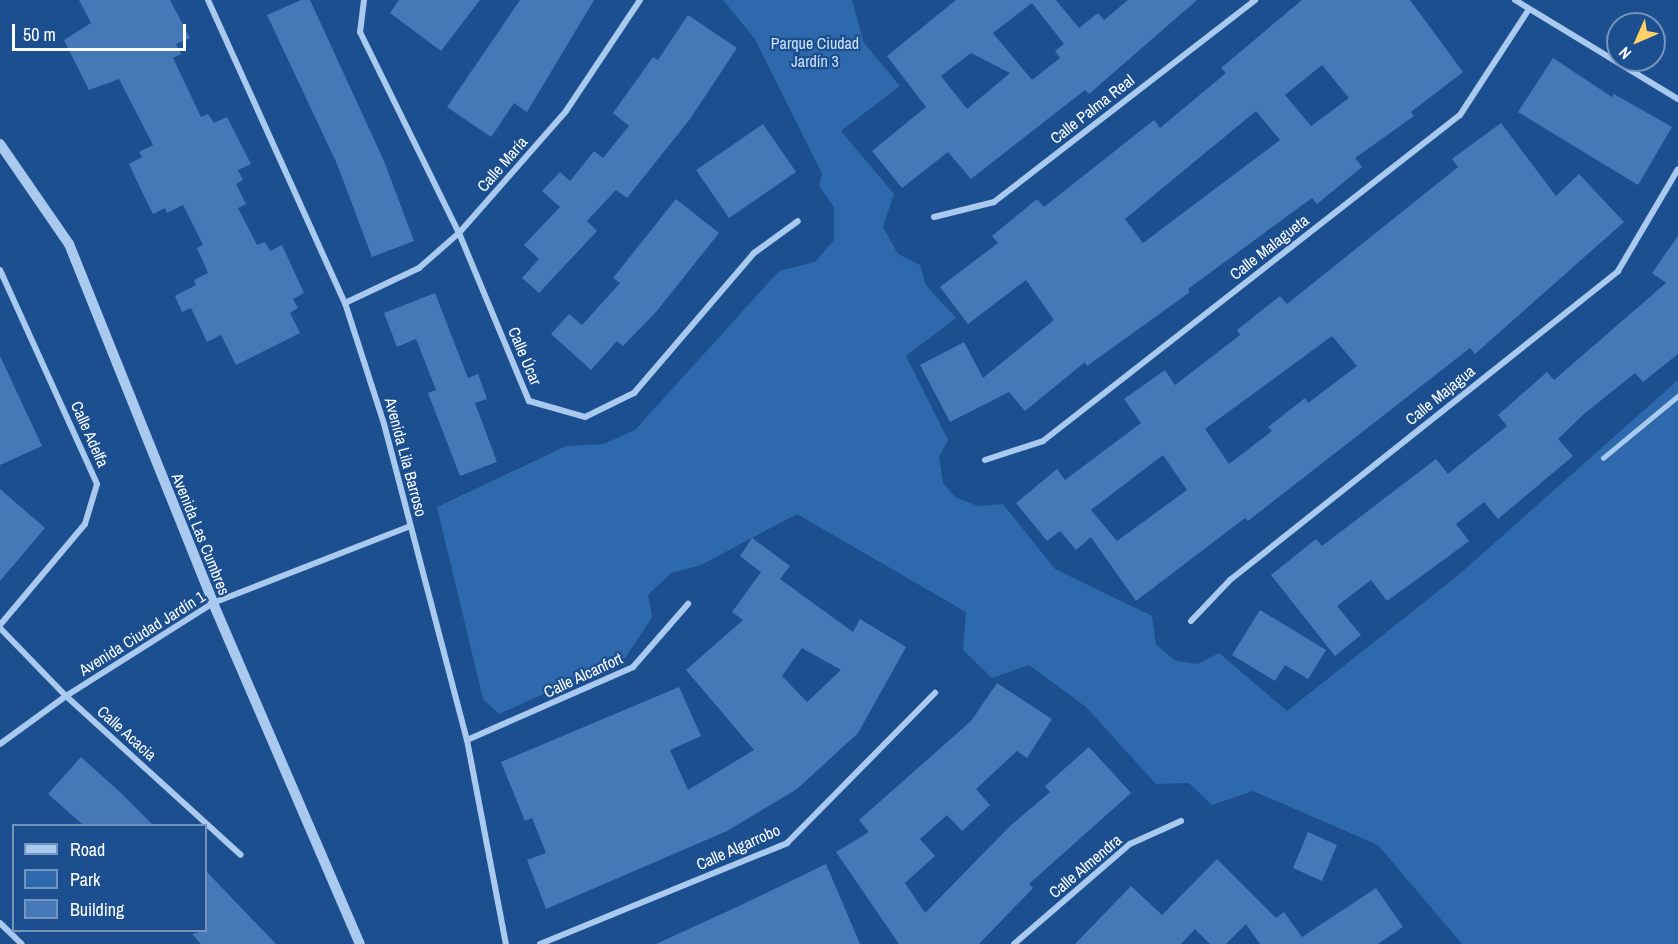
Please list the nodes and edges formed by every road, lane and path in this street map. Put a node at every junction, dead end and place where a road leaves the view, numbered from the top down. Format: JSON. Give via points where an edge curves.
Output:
{"nodes":[{"id":1,"x":208,"y":0,"type":"edge"},
{"id":2,"x":364,"y":0,"type":"edge"},
{"id":3,"x":640,"y":0,"type":"edge"},
{"id":4,"x":1255,"y":0,"type":"edge"},
{"id":5,"x":1515,"y":0,"type":"edge"},
{"id":6,"x":1529,"y":9,"type":"junction"},
{"id":7,"x":1678,"y":99,"type":"edge"},
{"id":8,"x":0,"y":144,"type":"edge"},
{"id":9,"x":1678,"y":169,"type":"edge"},
{"id":10,"x":934,"y":217,"type":"dead end"},
{"id":11,"x":798,"y":221,"type":"dead end"},
{"id":12,"x":459,"y":233,"type":"junction"},
{"id":13,"x":0,"y":270,"type":"edge"},
{"id":14,"x":345,"y":303,"type":"junction"},
{"id":15,"x":1678,"y":396,"type":"edge"},
{"id":16,"x":1603,"y":458,"type":"dead end"},
{"id":17,"x":985,"y":460,"type":"dead end"},
{"id":18,"x":410,"y":526,"type":"junction"},
{"id":19,"x":213,"y":603,"type":"junction"},
{"id":20,"x":688,"y":604,"type":"dead end"},
{"id":21,"x":1191,"y":621,"type":"dead end"},
{"id":22,"x":0,"y":626,"type":"edge"},
{"id":23,"x":935,"y":693,"type":"dead end"},
{"id":24,"x":66,"y":696,"type":"junction"},
{"id":25,"x":467,"y":740,"type":"junction"},
{"id":26,"x":0,"y":744,"type":"edge"},
{"id":27,"x":1181,"y":821,"type":"dead end"},
{"id":28,"x":207,"y":824,"type":"edge"},
{"id":29,"x":207,"y":824,"type":"edge"},
{"id":30,"x":241,"y":855,"type":"dead end"},
{"id":31,"x":0,"y":923,"type":"edge"},
{"id":32,"x":22,"y":944,"type":"edge"},
{"id":33,"x":360,"y":944,"type":"edge"},
{"id":34,"x":506,"y":944,"type":"edge"},
{"id":35,"x":540,"y":944,"type":"edge"},
{"id":36,"x":1014,"y":944,"type":"edge"}],
"edges":[{"from":1,"to":14,"type":"street","name":"Avenida Lila Barroso"},
{"from":2,"to":12,"type":"street","name":"Calle Úcar","via":[[360,32]]},
{"from":3,"to":12,"type":"street","name":"Calle María","via":[[566,111]]},
{"from":4,"to":10,"type":"street","name":"Calle Palma Real","via":[[994,202]]},
{"from":5,"to":6,"type":"street"},
{"from":6,"to":7,"type":"street"},
{"from":6,"to":17,"type":"street","name":"Calle Malagueta","via":[[1460,115],[1043,441]]},
{"from":8,"to":19,"type":"street","name":"Avenida Las Cumbres","via":[[69,244]]},
{"from":9,"to":21,"type":"street","name":"Calle Majagua","via":[[1618,271],[1230,580]]},
{"from":11,"to":12,"type":"street","name":"Calle Úcar","via":[[754,253],[634,393],[585,417],[529,401]]},
{"from":12,"to":14,"type":"street","name":"Calle María","via":[[419,268]]},
{"from":13,"to":22,"type":"street","name":"Calle Adelfa","via":[[97,484],[85,524]]},
{"from":14,"to":18,"type":"street","name":"Avenida Lila Barroso","via":[[384,424]]},
{"from":15,"to":16,"type":"lane"},
{"from":18,"to":19,"type":"street","name":"Avenida Ciudad Jardín 1"},
{"from":18,"to":25,"type":"street","name":"Avenida Lila Barroso"},
{"from":19,"to":24,"type":"street","name":"Avenida Ciudad Jardín 1"},
{"from":19,"to":33,"type":"street","name":"Avenida Las Cumbres"},
{"from":20,"to":25,"type":"street","name":"Calle Alcanfort","via":[[633,668]]},
{"from":22,"to":24,"type":"street","name":"Calle Acacia"},
{"from":23,"to":35,"type":"street","name":"Calle Algarrobo","via":[[788,843]]},
{"from":24,"to":26,"type":"street","name":"Avenida Ciudad Jardín 1"},
{"from":24,"to":29,"type":"street","name":"Calle Acacia"},
{"from":25,"to":34,"type":"street","name":"Avenida Lila Barroso"},
{"from":27,"to":36,"type":"street","name":"Calle Almendra","via":[[1130,844]]},
{"from":28,"to":30,"type":"street","name":"Calle Acacia"},
{"from":31,"to":32,"type":"street"}]}
